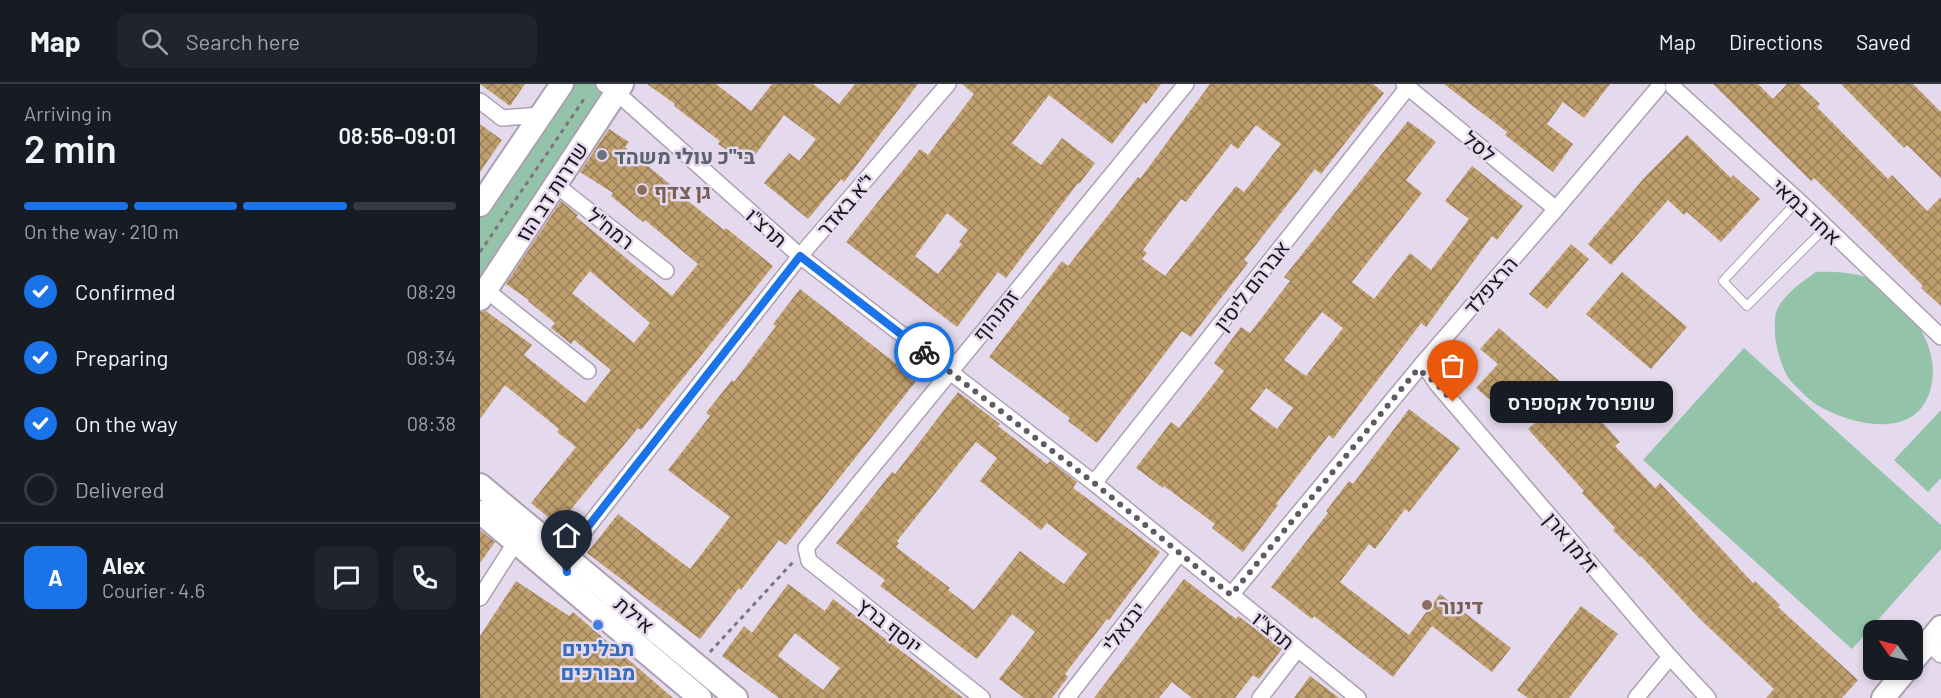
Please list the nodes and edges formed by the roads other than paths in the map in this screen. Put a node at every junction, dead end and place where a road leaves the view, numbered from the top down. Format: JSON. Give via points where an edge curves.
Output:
{"nodes":[{"id":1,"x":948,"y":84,"type":"edge"},
{"id":2,"x":1186,"y":84,"type":"edge"},
{"id":3,"x":1406,"y":86,"type":"edge"},
{"id":4,"x":1664,"y":86,"type":"edge"},
{"id":5,"x":560,"y":87,"type":"edge"},
{"id":6,"x":614,"y":87,"type":"edge"},
{"id":7,"x":480,"y":101,"type":"edge"},
{"id":8,"x":540,"y":115,"type":"junction"},
{"id":9,"x":556,"y":185,"type":"junction"},
{"id":10,"x":1795,"y":199,"type":"junction"},
{"id":11,"x":480,"y":205,"type":"edge"},
{"id":12,"x":1556,"y":209,"type":"junction"},
{"id":13,"x":1828,"y":230,"type":"junction"},
{"id":14,"x":800,"y":256,"type":"junction"},
{"id":15,"x":666,"y":271,"type":"dead end"},
{"id":16,"x":483,"y":294,"type":"edge"},
{"id":17,"x":1941,"y":337,"type":"edge"},
{"id":18,"x":1420,"y":366,"type":"junction"},
{"id":19,"x":588,"y":371,"type":"dead end"},
{"id":20,"x":949,"y":372,"type":"junction"},
{"id":21,"x":1094,"y":483,"type":"junction"},
{"id":22,"x":480,"y":484,"type":"edge"},
{"id":23,"x":480,"y":512,"type":"edge"},
{"id":24,"x":511,"y":512,"type":"junction"},
{"id":25,"x":515,"y":543,"type":"junction"},
{"id":26,"x":806,"y":548,"type":"joint"},
{"id":27,"x":1179,"y":554,"type":"junction"},
{"id":28,"x":565,"y":556,"type":"junction"},
{"id":29,"x":569,"y":588,"type":"junction"},
{"id":30,"x":1231,"y":595,"type":"junction"},
{"id":31,"x":480,"y":598,"type":"edge"},
{"id":32,"x":1937,"y":642,"type":"edge"},
{"id":33,"x":1297,"y":650,"type":"junction"},
{"id":34,"x":1923,"y":653,"type":"edge"},
{"id":35,"x":1670,"y":657,"type":"junction"},
{"id":36,"x":1898,"y":680,"type":"edge"},
{"id":37,"x":700,"y":698,"type":"edge"},
{"id":38,"x":735,"y":698,"type":"edge"},
{"id":39,"x":982,"y":698,"type":"edge"},
{"id":40,"x":1067,"y":698,"type":"edge"},
{"id":41,"x":1260,"y":698,"type":"edge"},
{"id":42,"x":1358,"y":698,"type":"edge"},
{"id":43,"x":1636,"y":698,"type":"edge"},
{"id":44,"x":1708,"y":698,"type":"edge"},
{"id":45,"x":1883,"y":698,"type":"edge"}],
"edges":[{"from":1,"to":14,"type":"street","name":"י\"א באדר"},
{"from":2,"to":20,"type":"street","name":"זמנהוף"},
{"from":3,"to":12,"type":"street","name":"לסל"},
{"from":3,"to":21,"type":"street","name":"אברהם ליסין"},
{"from":4,"to":10,"type":"street","name":"אחד במאי"},
{"from":4,"to":12,"type":"street","name":"הרצפלד"},
{"from":5,"to":8,"type":"street"},
{"from":6,"to":9,"type":"street","name":"שדרות דב הוז"},
{"from":6,"to":14,"type":"street","name":"תרצ\"ו"},
{"from":7,"to":8,"type":"street","via":[[502,117]]},
{"from":8,"to":11,"type":"street"},
{"from":9,"to":15,"type":"street","name":"רמח\"ל"},
{"from":9,"to":16,"type":"street","name":"שדרות דב הוז"},
{"from":10,"to":13,"type":"street","name":"אחד במאי"},
{"from":10,"to":13,"type":"lane","via":[[1723,281],[1747,306],[1818,235]]},
{"from":12,"to":18,"type":"street","name":"הרצפלד"},
{"from":13,"to":17,"type":"street","name":"אחד במאי"},
{"from":14,"to":20,"type":"street","name":"תרצ\"ו"},
{"from":14,"to":28,"type":"street","name":"י\"א באדר"},
{"from":16,"to":19,"type":"street"},
{"from":18,"to":30,"type":"street","name":"הרצפלד"},
{"from":18,"to":35,"type":"street","name":"זלמן ארן"},
{"from":20,"to":21,"type":"street","name":"תרצ\"ו"},
{"from":20,"to":26,"type":"street","name":"זמנהוף"},
{"from":21,"to":27,"type":"street","name":"תרצ\"ו"},
{"from":22,"to":24,"type":"street","name":"אילת"},
{"from":23,"to":25,"type":"street","name":"אילת"},
{"from":24,"to":25,"type":"street"},
{"from":24,"to":28,"type":"street","name":"אילת"},
{"from":25,"to":29,"type":"street","name":"אילת"},
{"from":25,"to":31,"type":"street"},
{"from":26,"to":39,"type":"street","name":"יוסף ברץ","via":[[809,561]]},
{"from":27,"to":30,"type":"street","name":"תרצ\"ו"},
{"from":27,"to":40,"type":"street","name":"יבנאלי"},
{"from":28,"to":29,"type":"street"},
{"from":28,"to":38,"type":"street","name":"אילת"},
{"from":29,"to":37,"type":"street","name":"אילת"},
{"from":30,"to":33,"type":"street","name":"תרצ\"ו"},
{"from":32,"to":34,"type":"street"},
{"from":33,"to":41,"type":"street"},
{"from":33,"to":42,"type":"street","name":"תרצ\"ו"},
{"from":35,"to":43,"type":"street"},
{"from":35,"to":44,"type":"street","name":"זלמן ארן"},
{"from":36,"to":45,"type":"street"}]}
